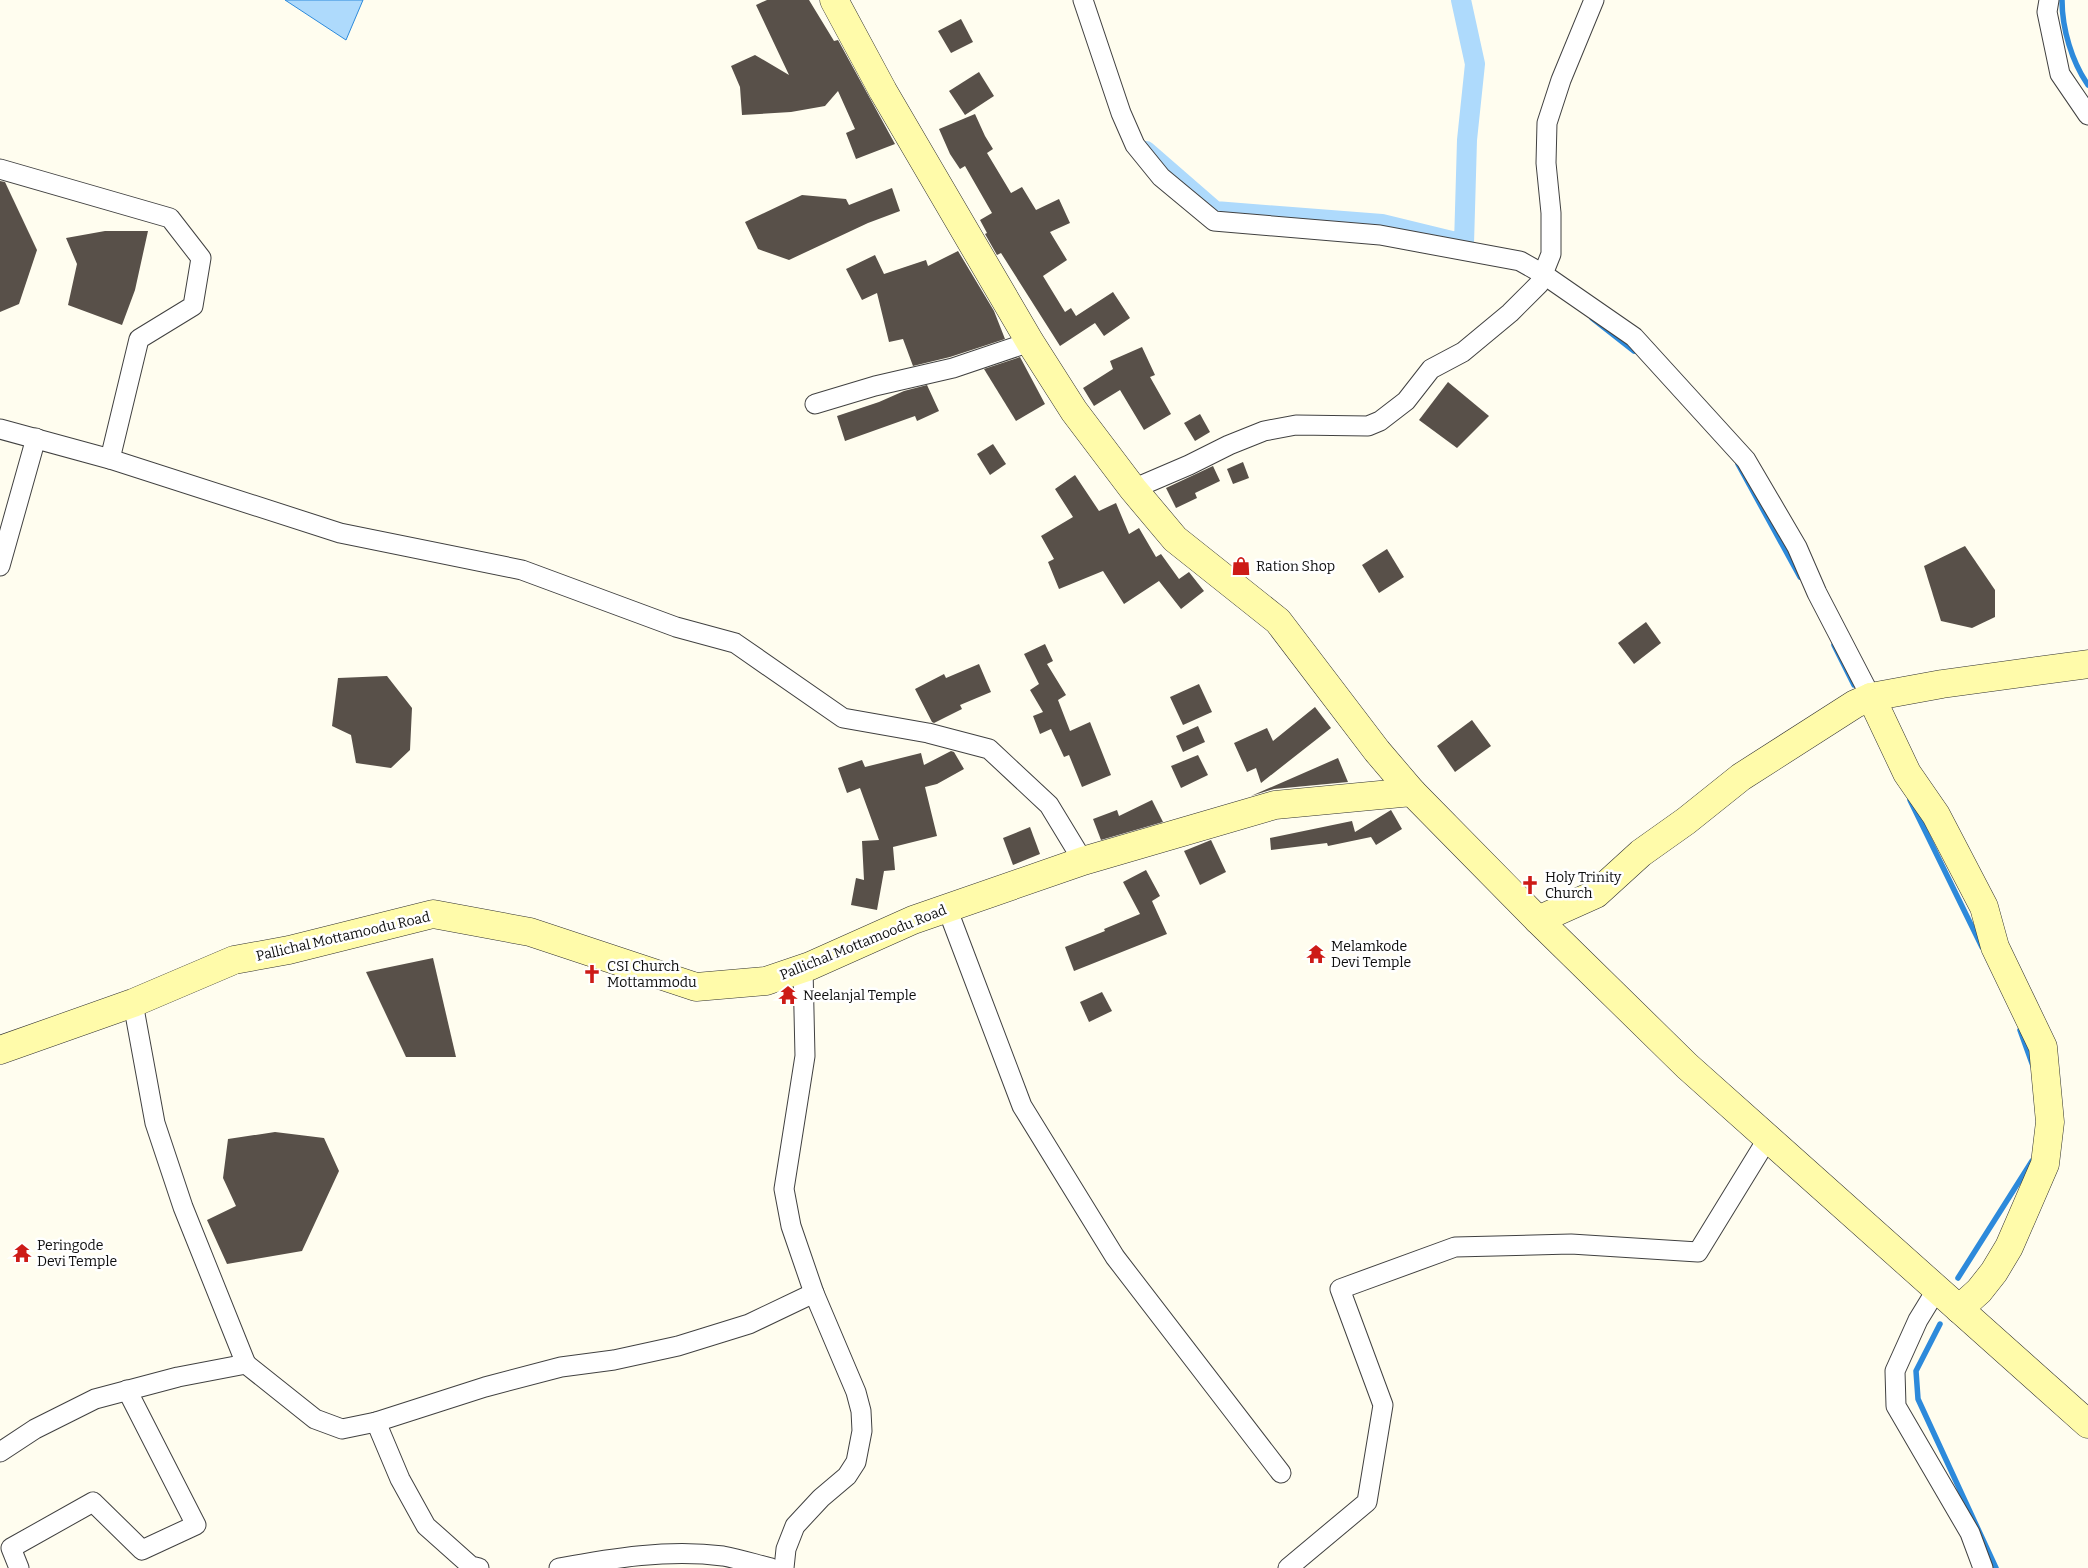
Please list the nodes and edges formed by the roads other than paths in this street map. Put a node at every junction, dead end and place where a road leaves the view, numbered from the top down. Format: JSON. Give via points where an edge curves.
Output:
{"nodes":[{"id":1,"x":834,"y":0,"type":"edge"},
{"id":2,"x":1083,"y":0,"type":"edge"},
{"id":3,"x":1594,"y":0,"type":"edge"},
{"id":4,"x":2049,"y":0,"type":"edge"},
{"id":5,"x":2088,"y":115,"type":"edge"},
{"id":6,"x":0,"y":169,"type":"edge"},
{"id":7,"x":1543,"y":274,"type":"junction"},
{"id":8,"x":1030,"y":342,"type":"junction"},
{"id":9,"x":815,"y":404,"type":"dead end"},
{"id":10,"x":0,"y":428,"type":"edge"},
{"id":11,"x":36,"y":438,"type":"junction"},
{"id":12,"x":110,"y":459,"type":"junction"},
{"id":13,"x":1133,"y":489,"type":"junction"},
{"id":14,"x":0,"y":566,"type":"edge"},
{"id":15,"x":2088,"y":664,"type":"edge"},
{"id":16,"x":1871,"y":697,"type":"junction"},
{"id":17,"x":1412,"y":792,"type":"junction"},
{"id":18,"x":1083,"y":861,"type":"junction"},
{"id":19,"x":946,"y":908,"type":"junction"},
{"id":20,"x":1538,"y":920,"type":"junction"},
{"id":21,"x":803,"y":968,"type":"junction"},
{"id":22,"x":133,"y":1003,"type":"junction"},
{"id":23,"x":0,"y":1050,"type":"edge"},
{"id":24,"x":1768,"y":1138,"type":"junction"},
{"id":25,"x":1937,"y":1289,"type":"junction"},
{"id":26,"x":814,"y":1294,"type":"junction"},
{"id":27,"x":1959,"y":1309,"type":"junction"},
{"id":28,"x":246,"y":1364,"type":"junction"},
{"id":29,"x":127,"y":1390,"type":"junction"},
{"id":30,"x":376,"y":1422,"type":"junction"},
{"id":31,"x":2088,"y":1424,"type":"edge"},
{"id":32,"x":0,"y":1452,"type":"edge"},
{"id":33,"x":1280,"y":1473,"type":"dead end"},
{"id":34,"x":19,"y":1568,"type":"edge"},
{"id":35,"x":479,"y":1568,"type":"edge"},
{"id":36,"x":559,"y":1568,"type":"edge"},
{"id":37,"x":771,"y":1568,"type":"edge"},
{"id":38,"x":784,"y":1568,"type":"edge"},
{"id":39,"x":1288,"y":1568,"type":"edge"},
{"id":40,"x":1983,"y":1568,"type":"edge"}],
"edges":[{"from":1,"to":8,"type":"street","via":[[883,91]]},
{"from":2,"to":7,"type":"street","via":[[1135,145],[1161,176],[1214,221],[1380,235],[1520,261]]},
{"from":3,"to":7,"type":"street","via":[[1547,123],[1551,254]]},
{"from":4,"to":5,"type":"street","via":[[2048,12],[2060,74]]},
{"from":6,"to":12,"type":"street","via":[[170,218],[202,258],[192,306],[139,339]]},
{"from":7,"to":13,"type":"street","via":[[1539,284],[1510,313],[1463,352],[1431,370],[1406,401],[1380,421],[1368,426],[1296,425],[1264,431]]},
{"from":7,"to":16,"type":"street","via":[[1634,337],[1746,460],[1797,546],[1817,593]]},
{"from":8,"to":9,"type":"street","via":[[953,368]]},
{"from":8,"to":13,"type":"street","via":[[1074,411]]},
{"from":10,"to":11,"type":"street"},
{"from":11,"to":12,"type":"street"},
{"from":11,"to":14,"type":"street"},
{"from":12,"to":18,"type":"street","via":[[340,533],[522,570],[676,626],[735,643],[843,718],[989,749],[1048,805]]},
{"from":13,"to":17,"type":"street","via":[[1175,539],[1278,622]]},
{"from":15,"to":16,"type":"street"},
{"from":16,"to":20,"type":"street","via":[[1855,704],[1741,778],[1640,854],[1596,894]]},
{"from":16,"to":27,"type":"street","via":[[1906,773],[1936,815],[1984,906],[1995,947],[2043,1047],[2050,1122],[2045,1164],[2009,1247],[1984,1284]]},
{"from":17,"to":18,"type":"street","name":"Pallichal Mottamoodu Road","via":[[1275,805]]},
{"from":17,"to":20,"type":"street"},
{"from":18,"to":19,"type":"street","name":"Pallichal Mottamoodu Road"},
{"from":19,"to":21,"type":"street","name":"Pallichal Mottamoodu Road"},
{"from":19,"to":33,"type":"street","via":[[1022,1106],[1115,1257]]},
{"from":20,"to":24,"type":"street","via":[[1687,1066]]},
{"from":21,"to":22,"type":"street","name":"Pallichal Mottamoodu Road","via":[[766,981],[696,987],[530,932],[433,914],[289,950],[234,960]]},
{"from":21,"to":26,"type":"street","via":[[805,1056],[784,1189],[791,1226]]},
{"from":22,"to":23,"type":"street","name":"Pallichal Mottamoodu Road"},
{"from":22,"to":28,"type":"street","via":[[156,1123],[183,1208]]},
{"from":24,"to":25,"type":"street"},
{"from":24,"to":39,"type":"street","via":[[1698,1252],[1571,1244],[1455,1247],[1340,1290],[1383,1405],[1367,1502]]},
{"from":25,"to":27,"type":"street"},
{"from":25,"to":40,"type":"street","via":[[1918,1320],[1895,1371],[1896,1406],[1970,1533]]},
{"from":26,"to":30,"type":"street","via":[[749,1324],[678,1346],[614,1360],[560,1367]]},
{"from":26,"to":38,"type":"street","via":[[856,1392],[862,1431],[856,1462],[847,1476],[795,1526],[786,1549]]},
{"from":27,"to":31,"type":"street"},
{"from":28,"to":29,"type":"street"},
{"from":28,"to":30,"type":"street","via":[[315,1419],[342,1429]]},
{"from":29,"to":32,"type":"street","via":[[95,1399],[35,1429]]},
{"from":29,"to":34,"type":"street","via":[[196,1525],[142,1550],[93,1502],[11,1548]]},
{"from":30,"to":35,"type":"street","via":[[400,1479],[426,1526],[471,1566]]},
{"from":36,"to":37,"type":"street","via":[[620,1557],[682,1553],[724,1557]]}]}
